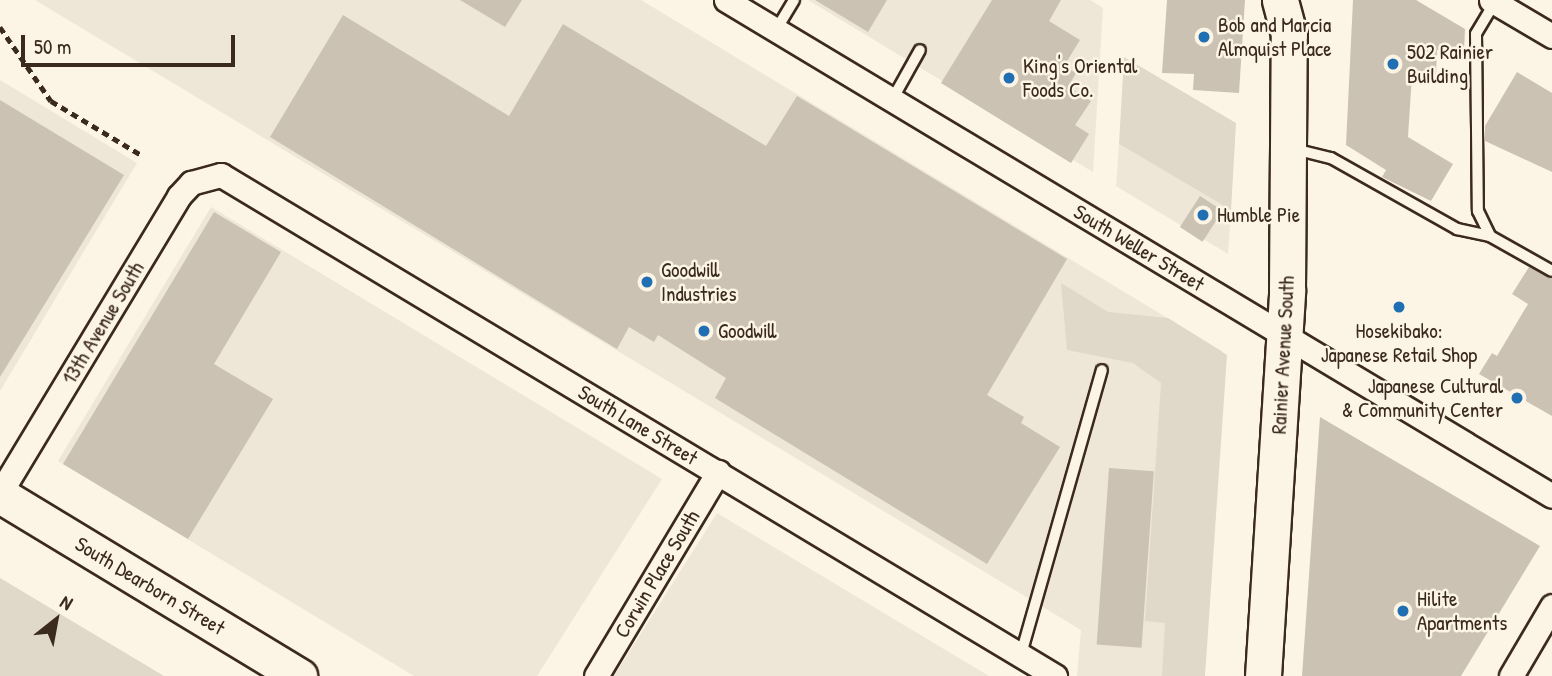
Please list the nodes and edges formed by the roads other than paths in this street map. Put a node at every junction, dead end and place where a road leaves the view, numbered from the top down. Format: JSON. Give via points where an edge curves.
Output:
{"nodes":[{"id":1,"x":726,"y":0,"type":"edge"},
{"id":2,"x":794,"y":0,"type":"edge"},
{"id":3,"x":1280,"y":0,"type":"edge"},
{"id":4,"x":1307,"y":0,"type":"edge"},
{"id":5,"x":1493,"y":1,"type":"edge"},
{"id":6,"x":776,"y":30,"type":"junction"},
{"id":7,"x":1289,"y":34,"type":"junction"},
{"id":8,"x":1552,"y":36,"type":"edge"},
{"id":9,"x":920,"y":50,"type":"dead end"},
{"id":10,"x":892,"y":100,"type":"junction"},
{"id":11,"x":1288,"y":148,"type":"junction"},
{"id":12,"x":221,"y":175,"type":"joint"},
{"id":13,"x":1490,"y":236,"type":"junction"},
{"id":14,"x":1552,"y":271,"type":"edge"},
{"id":15,"x":1286,"y":335,"type":"junction"},
{"id":16,"x":1102,"y":370,"type":"dead end"},
{"id":17,"x":718,"y":472,"type":"junction"},
{"id":18,"x":0,"y":494,"type":"edge"},
{"id":19,"x":1552,"y":496,"type":"edge"},
{"id":20,"x":1552,"y":606,"type":"edge"},
{"id":21,"x":1021,"y":654,"type":"junction"},
{"id":22,"x":1055,"y":675,"type":"edge"},
{"id":23,"x":299,"y":676,"type":"edge"},
{"id":24,"x":596,"y":676,"type":"edge"},
{"id":25,"x":1263,"y":676,"type":"edge"},
{"id":26,"x":1511,"y":676,"type":"edge"}],
"edges":[{"from":1,"to":6,"type":"street","name":"South Weller Street"},
{"from":2,"to":6,"type":"lane"},
{"from":3,"to":7,"type":"main road","name":"Rainier Avenue South"},
{"from":4,"to":7,"type":"main road","name":"Rainier Avenue South"},
{"from":5,"to":8,"type":"street"},
{"from":5,"to":13,"type":"lane","via":[[1476,34],[1478,211]]},
{"from":6,"to":10,"type":"street","name":"South Weller Street"},
{"from":7,"to":11,"type":"main road","name":"Rainier Avenue South"},
{"from":9,"to":10,"type":"lane"},
{"from":10,"to":15,"type":"street","name":"South Weller Street"},
{"from":11,"to":13,"type":"lane","via":[[1331,158],[1457,229]]},
{"from":11,"to":15,"type":"main road","name":"Rainier Avenue South"},
{"from":12,"to":17,"type":"street","name":"South Lane Street"},
{"from":12,"to":18,"type":"street","name":"13th Avenue South","via":[[191,183],[179,197]]},
{"from":13,"to":14,"type":"lane"},
{"from":15,"to":19,"type":"street","name":"South Weller Street"},
{"from":15,"to":25,"type":"main road","name":"Rainier Avenue South"},
{"from":16,"to":21,"type":"lane"},
{"from":17,"to":21,"type":"street","name":"South Lane Street"},
{"from":17,"to":24,"type":"street","name":"Corwin Place South"},
{"from":18,"to":23,"type":"main road","name":"South Dearborn Street"},
{"from":20,"to":26,"type":"street"},
{"from":21,"to":22,"type":"street","name":"South Lane Street"}]}
